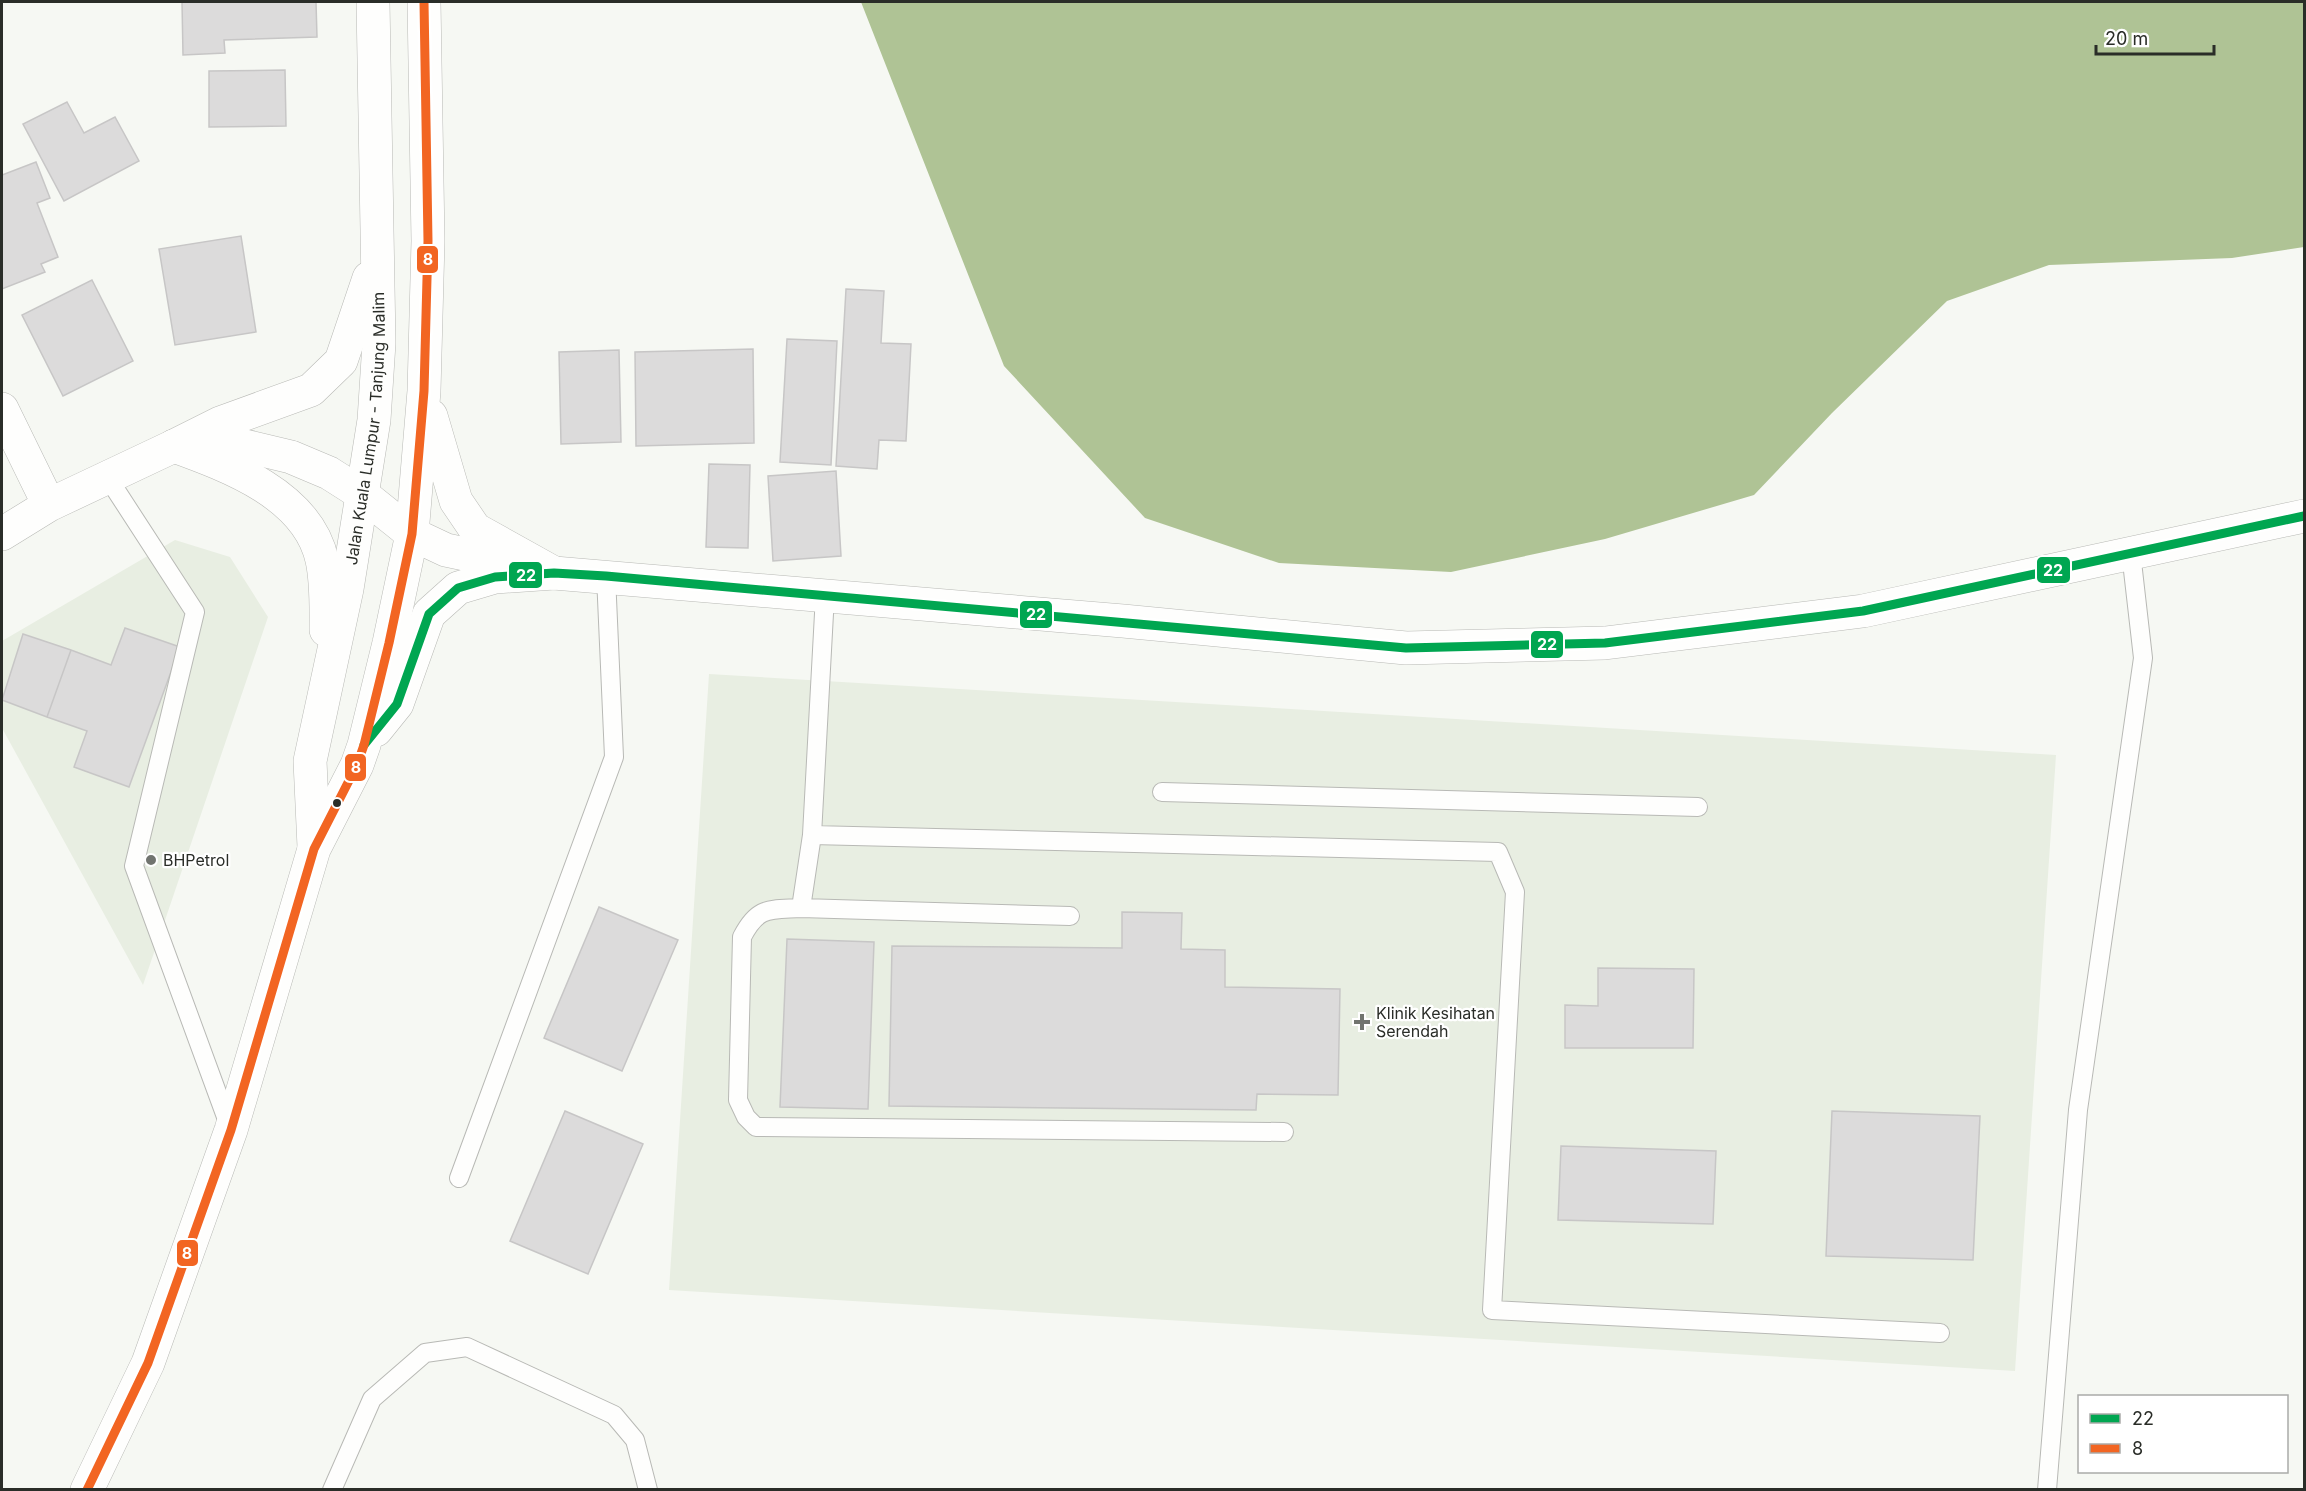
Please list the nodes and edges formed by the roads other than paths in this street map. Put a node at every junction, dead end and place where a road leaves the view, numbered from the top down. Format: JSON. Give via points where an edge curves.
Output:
{"nodes":[{"id":1,"x":373,"y":2,"type":"edge"},
{"id":2,"x":424,"y":2,"type":"edge"},
{"id":3,"x":377,"y":254,"type":"junction"},
{"id":4,"x":424,"y":391,"type":"junction"},
{"id":5,"x":2,"y":409,"type":"edge"},
{"id":6,"x":174,"y":446,"type":"junction"},
{"id":7,"x":108,"y":478,"type":"junction"},
{"id":8,"x":362,"y":494,"type":"junction"},
{"id":9,"x":49,"y":505,"type":"junction"},
{"id":10,"x":2304,"y":516,"type":"edge"},
{"id":11,"x":2,"y":534,"type":"edge"},
{"id":12,"x":412,"y":534,"type":"junction"},
{"id":13,"x":2131,"y":554,"type":"junction"},
{"id":14,"x":554,"y":573,"type":"junction"},
{"id":15,"x":606,"y":576,"type":"junction"},
{"id":16,"x":825,"y":595,"type":"junction"},
{"id":17,"x":326,"y":689,"type":"junction"},
{"id":18,"x":364,"y":745,"type":"junction"},
{"id":19,"x":1162,"y":792,"type":"dead end"},
{"id":20,"x":1698,"y":807,"type":"dead end"},
{"id":21,"x":812,"y":835,"type":"junction"},
{"id":22,"x":314,"y":849,"type":"junction"},
{"id":23,"x":801,"y":908,"type":"junction"},
{"id":24,"x":1070,"y":916,"type":"dead end"},
{"id":25,"x":231,"y":1130,"type":"junction"},
{"id":26,"x":1284,"y":1132,"type":"dead end"},
{"id":27,"x":459,"y":1178,"type":"dead end"},
{"id":28,"x":1940,"y":1333,"type":"dead end"},
{"id":29,"x":87,"y":1490,"type":"edge"},
{"id":30,"x":332,"y":1490,"type":"edge"},
{"id":31,"x":648,"y":1490,"type":"edge"},
{"id":32,"x":2046,"y":1490,"type":"edge"}],
"edges":[{"from":1,"to":3,"type":"main road","name":"Jalan Kuala Lumpur - Tanjung Malim"},
{"from":2,"to":4,"type":"main road","name":"Jalan Kuala Lumpur - Tanjung Malim","via":[[428,241]]},
{"from":3,"to":6,"type":"main road","via":[[341,362],[311,390],[220,423]]},
{"from":3,"to":8,"type":"main road","name":"Jalan Kuala Lumpur - Tanjung Malim","via":[[379,343],[374,420]]},
{"from":4,"to":12,"type":"main road","name":"Jalan Kuala Lumpur - Tanjung Malim"},
{"from":4,"to":14,"type":"main road","via":[[456,501],[475,529]]},
{"from":5,"to":9,"type":"main road"},
{"from":6,"to":7,"type":"main road"},
{"from":6,"to":8,"type":"main road","via":[[241,445],[291,457],[329,473]]},
{"from":6,"to":17,"type":"main road","via":[[238,470],[302,518],[322,558]]},
{"from":7,"to":9,"type":"main road"},
{"from":7,"to":25,"type":"lane","via":[[195,612],[134,866]]},
{"from":8,"to":12,"type":"main road"},
{"from":8,"to":17,"type":"main road","name":"Jalan Kuala Lumpur - Tanjung Malim","via":[[348,589]]},
{"from":9,"to":11,"type":"main road"},
{"from":10,"to":13,"type":"main road"},
{"from":12,"to":14,"type":"main road","via":[[446,550]]},
{"from":12,"to":18,"type":"main road","name":"Jalan Kuala Lumpur - Tanjung Malim"},
{"from":13,"to":16,"type":"main road","via":[[1863,611],[1605,643],[1406,648]]},
{"from":13,"to":32,"type":"lane","via":[[2143,658],[2078,1110]]},
{"from":14,"to":15,"type":"main road"},
{"from":14,"to":18,"type":"main road","via":[[495,577],[458,588],[429,614],[396,705]]},
{"from":15,"to":16,"type":"main road"},
{"from":15,"to":27,"type":"lane","via":[[614,757]]},
{"from":16,"to":21,"type":"lane"},
{"from":17,"to":22,"type":"main road","name":"Jalan Kuala Lumpur - Tanjung Malim","via":[[310,761]]},
{"from":18,"to":22,"type":"main road","name":"Jalan Kuala Lumpur - Tanjung Malim"},
{"from":19,"to":20,"type":"lane"},
{"from":21,"to":23,"type":"lane"},
{"from":21,"to":28,"type":"lane","via":[[1498,852],[1515,892],[1492,1310]]},
{"from":22,"to":25,"type":"main road","name":"Jalan Kuala Lumpur - Tanjung Malim"},
{"from":23,"to":24,"type":"lane"},
{"from":23,"to":26,"type":"lane","via":[[761,911],[742,937],[738,1100],[756,1127]]},
{"from":25,"to":29,"type":"main road","name":"Jalan Kuala Lumpur - Tanjung Malim","via":[[148,1363]]},
{"from":30,"to":31,"type":"lane","via":[[372,1399],[425,1353],[467,1347],[615,1415],[636,1440]]}]}
